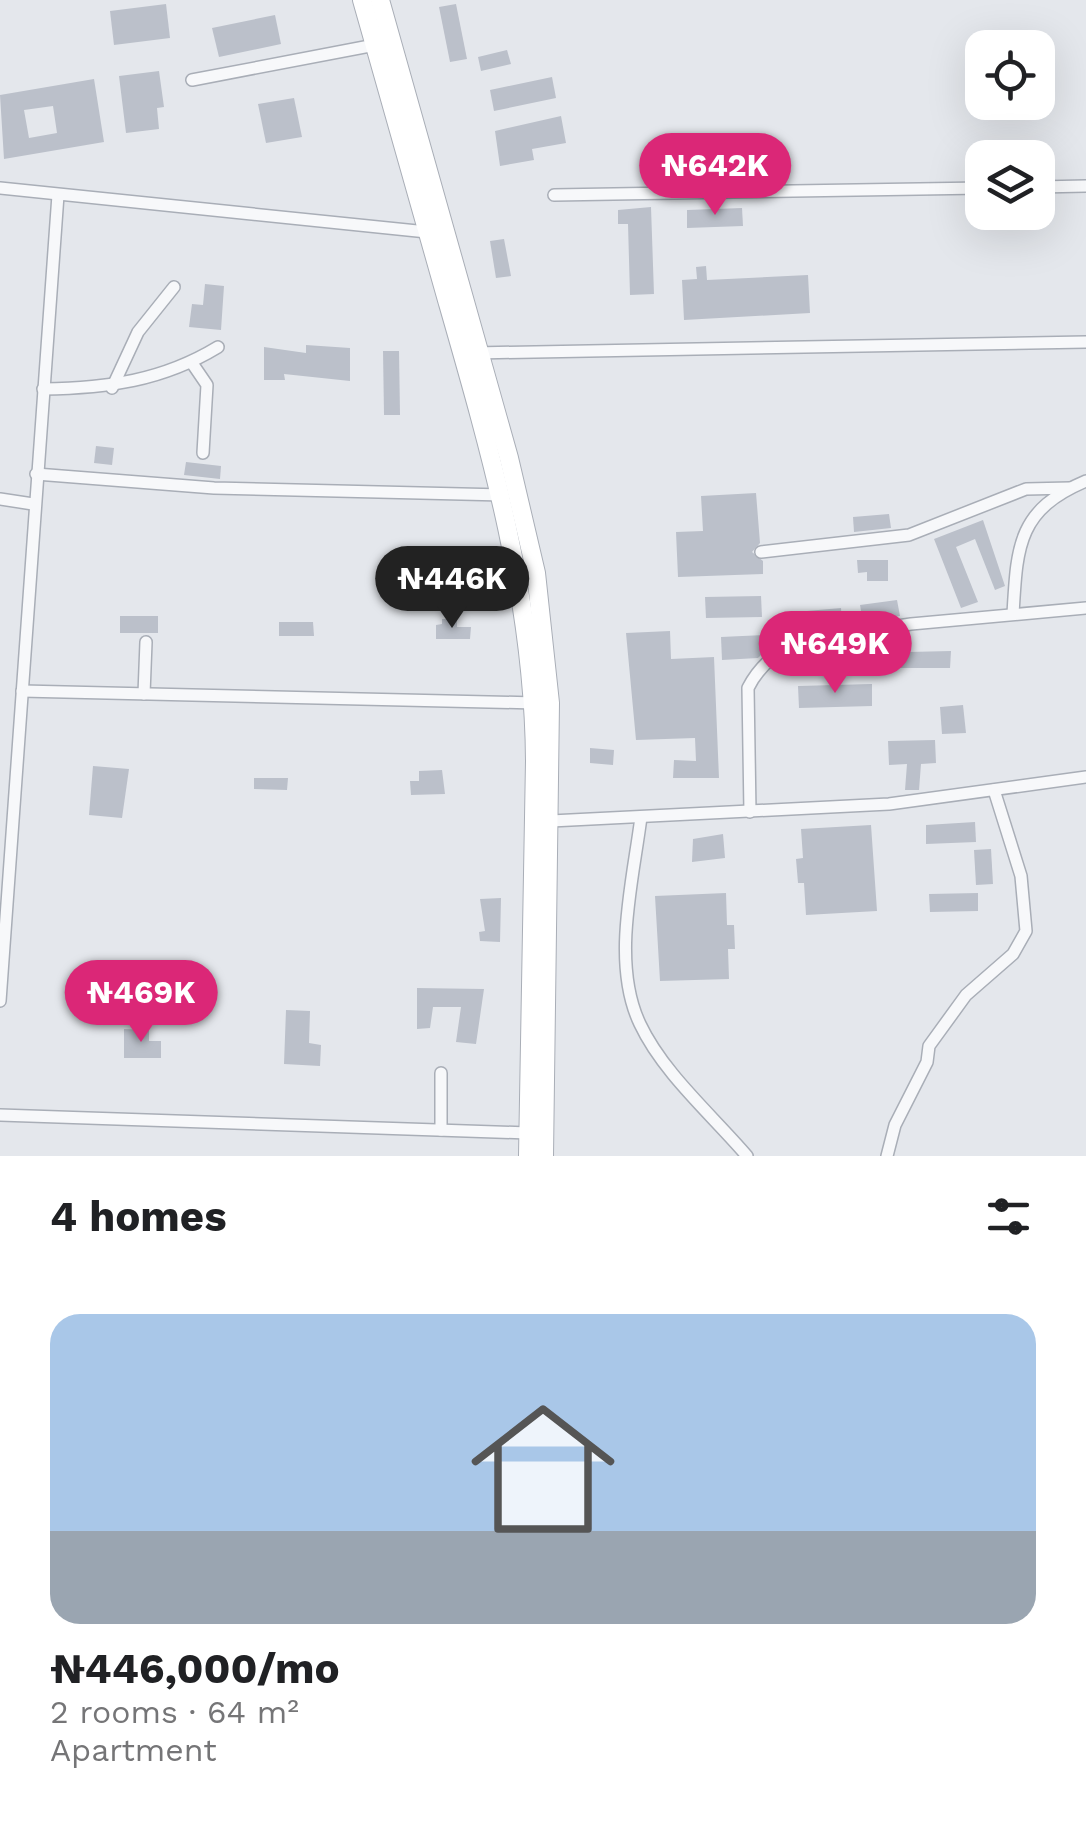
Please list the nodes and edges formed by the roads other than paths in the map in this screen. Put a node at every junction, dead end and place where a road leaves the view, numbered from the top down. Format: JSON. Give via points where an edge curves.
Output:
{"nodes":[{"id":1,"x":362,"y":0,"type":"edge"},
{"id":2,"x":380,"y":0,"type":"edge"},
{"id":3,"x":375,"y":46,"type":"junction"},
{"id":4,"x":192,"y":80,"type":"dead end"},
{"id":5,"x":1086,"y":186,"type":"edge"},
{"id":6,"x":1055,"y":187,"type":"edge"},
{"id":7,"x":0,"y":188,"type":"edge"},
{"id":8,"x":965,"y":188,"type":"edge"},
{"id":9,"x":58,"y":194,"type":"junction"},
{"id":10,"x":554,"y":195,"type":"dead end"},
{"id":11,"x":427,"y":232,"type":"junction"},
{"id":12,"x":174,"y":286,"type":"dead end"},
{"id":13,"x":1086,"y":342,"type":"edge"},
{"id":14,"x":218,"y":347,"type":"dead end"},
{"id":15,"x":471,"y":353,"type":"junction"},
{"id":16,"x":192,"y":363,"type":"junction"},
{"id":17,"x":43,"y":388,"type":"junction"},
{"id":18,"x":112,"y":388,"type":"junction"},
{"id":19,"x":203,"y":453,"type":"dead end"},
{"id":20,"x":36,"y":474,"type":"junction"},
{"id":21,"x":1086,"y":481,"type":"edge"},
{"id":22,"x":1070,"y":488,"type":"junction"},
{"id":23,"x":502,"y":495,"type":"junction"},
{"id":24,"x":0,"y":499,"type":"edge"},
{"id":25,"x":34,"y":504,"type":"junction"},
{"id":26,"x":761,"y":552,"type":"dead end"},
{"id":27,"x":1086,"y":608,"type":"edge"},
{"id":28,"x":1013,"y":614,"type":"junction"},
{"id":29,"x":146,"y":642,"type":"dead end"},
{"id":30,"x":22,"y":692,"type":"junction"},
{"id":31,"x":144,"y":694,"type":"junction"},
{"id":32,"x":535,"y":703,"type":"junction"},
{"id":33,"x":1086,"y":778,"type":"edge"},
{"id":34,"x":994,"y":790,"type":"junction"},
{"id":35,"x":750,"y":812,"type":"junction"},
{"id":36,"x":642,"y":817,"type":"junction"},
{"id":37,"x":551,"y":821,"type":"junction"},
{"id":38,"x":2,"y":921,"type":"edge"},
{"id":39,"x":0,"y":1002,"type":"edge"},
{"id":40,"x":441,"y":1073,"type":"dead end"},
{"id":41,"x":0,"y":1115,"type":"edge"},
{"id":42,"x":440,"y":1130,"type":"junction"},
{"id":43,"x":528,"y":1133,"type":"junction"},
{"id":44,"x":528,"y":1156,"type":"edge"},
{"id":45,"x":544,"y":1156,"type":"edge"},
{"id":46,"x":747,"y":1156,"type":"edge"},
{"id":47,"x":886,"y":1156,"type":"edge"}],
"edges":[{"from":1,"to":3,"type":"main road"},
{"from":2,"to":15,"type":"main road"},
{"from":3,"to":4,"type":"street"},
{"from":3,"to":11,"type":"main road"},
{"from":5,"to":6,"type":"street"},
{"from":7,"to":9,"type":"street"},
{"from":8,"to":10,"type":"street"},
{"from":9,"to":11,"type":"street"},
{"from":9,"to":17,"type":"street"},
{"from":11,"to":15,"type":"main road"},
{"from":12,"to":18,"type":"street","via":[[138,332]]},
{"from":13,"to":15,"type":"street"},
{"from":14,"to":16,"type":"street"},
{"from":15,"to":23,"type":"main road"},
{"from":15,"to":37,"type":"main road","via":[[536,573],[550,702]]},
{"from":16,"to":18,"type":"street"},
{"from":16,"to":19,"type":"street","via":[[207,385]]},
{"from":17,"to":18,"type":"street"},
{"from":17,"to":20,"type":"street"},
{"from":20,"to":23,"type":"street","via":[[214,488]]},
{"from":20,"to":25,"type":"street"},
{"from":21,"to":22,"type":"street"},
{"from":22,"to":26,"type":"street","via":[[1026,489],[909,535]]},
{"from":22,"to":28,"type":"street","via":[[1042,506],[1022,535]]},
{"from":23,"to":32,"type":"main road"},
{"from":24,"to":25,"type":"street"},
{"from":25,"to":30,"type":"street"},
{"from":27,"to":28,"type":"street"},
{"from":28,"to":35,"type":"street","via":[[798,641],[782,649],[748,688]]},
{"from":29,"to":31,"type":"street"},
{"from":30,"to":31,"type":"street"},
{"from":30,"to":38,"type":"street"},
{"from":31,"to":32,"type":"street"},
{"from":32,"to":43,"type":"main road"},
{"from":33,"to":34,"type":"street"},
{"from":34,"to":35,"type":"street"},
{"from":34,"to":47,"type":"street","via":[[1021,876],[1026,930],[1013,954],[966,995],[929,1046]]},
{"from":35,"to":36,"type":"street"},
{"from":36,"to":37,"type":"street"},
{"from":36,"to":46,"type":"street","via":[[628,934],[632,1006],[657,1052]]},
{"from":37,"to":45,"type":"main road"},
{"from":38,"to":39,"type":"street"},
{"from":40,"to":42,"type":"street"},
{"from":41,"to":42,"type":"street"},
{"from":42,"to":43,"type":"street"},
{"from":43,"to":44,"type":"main road"}]}
